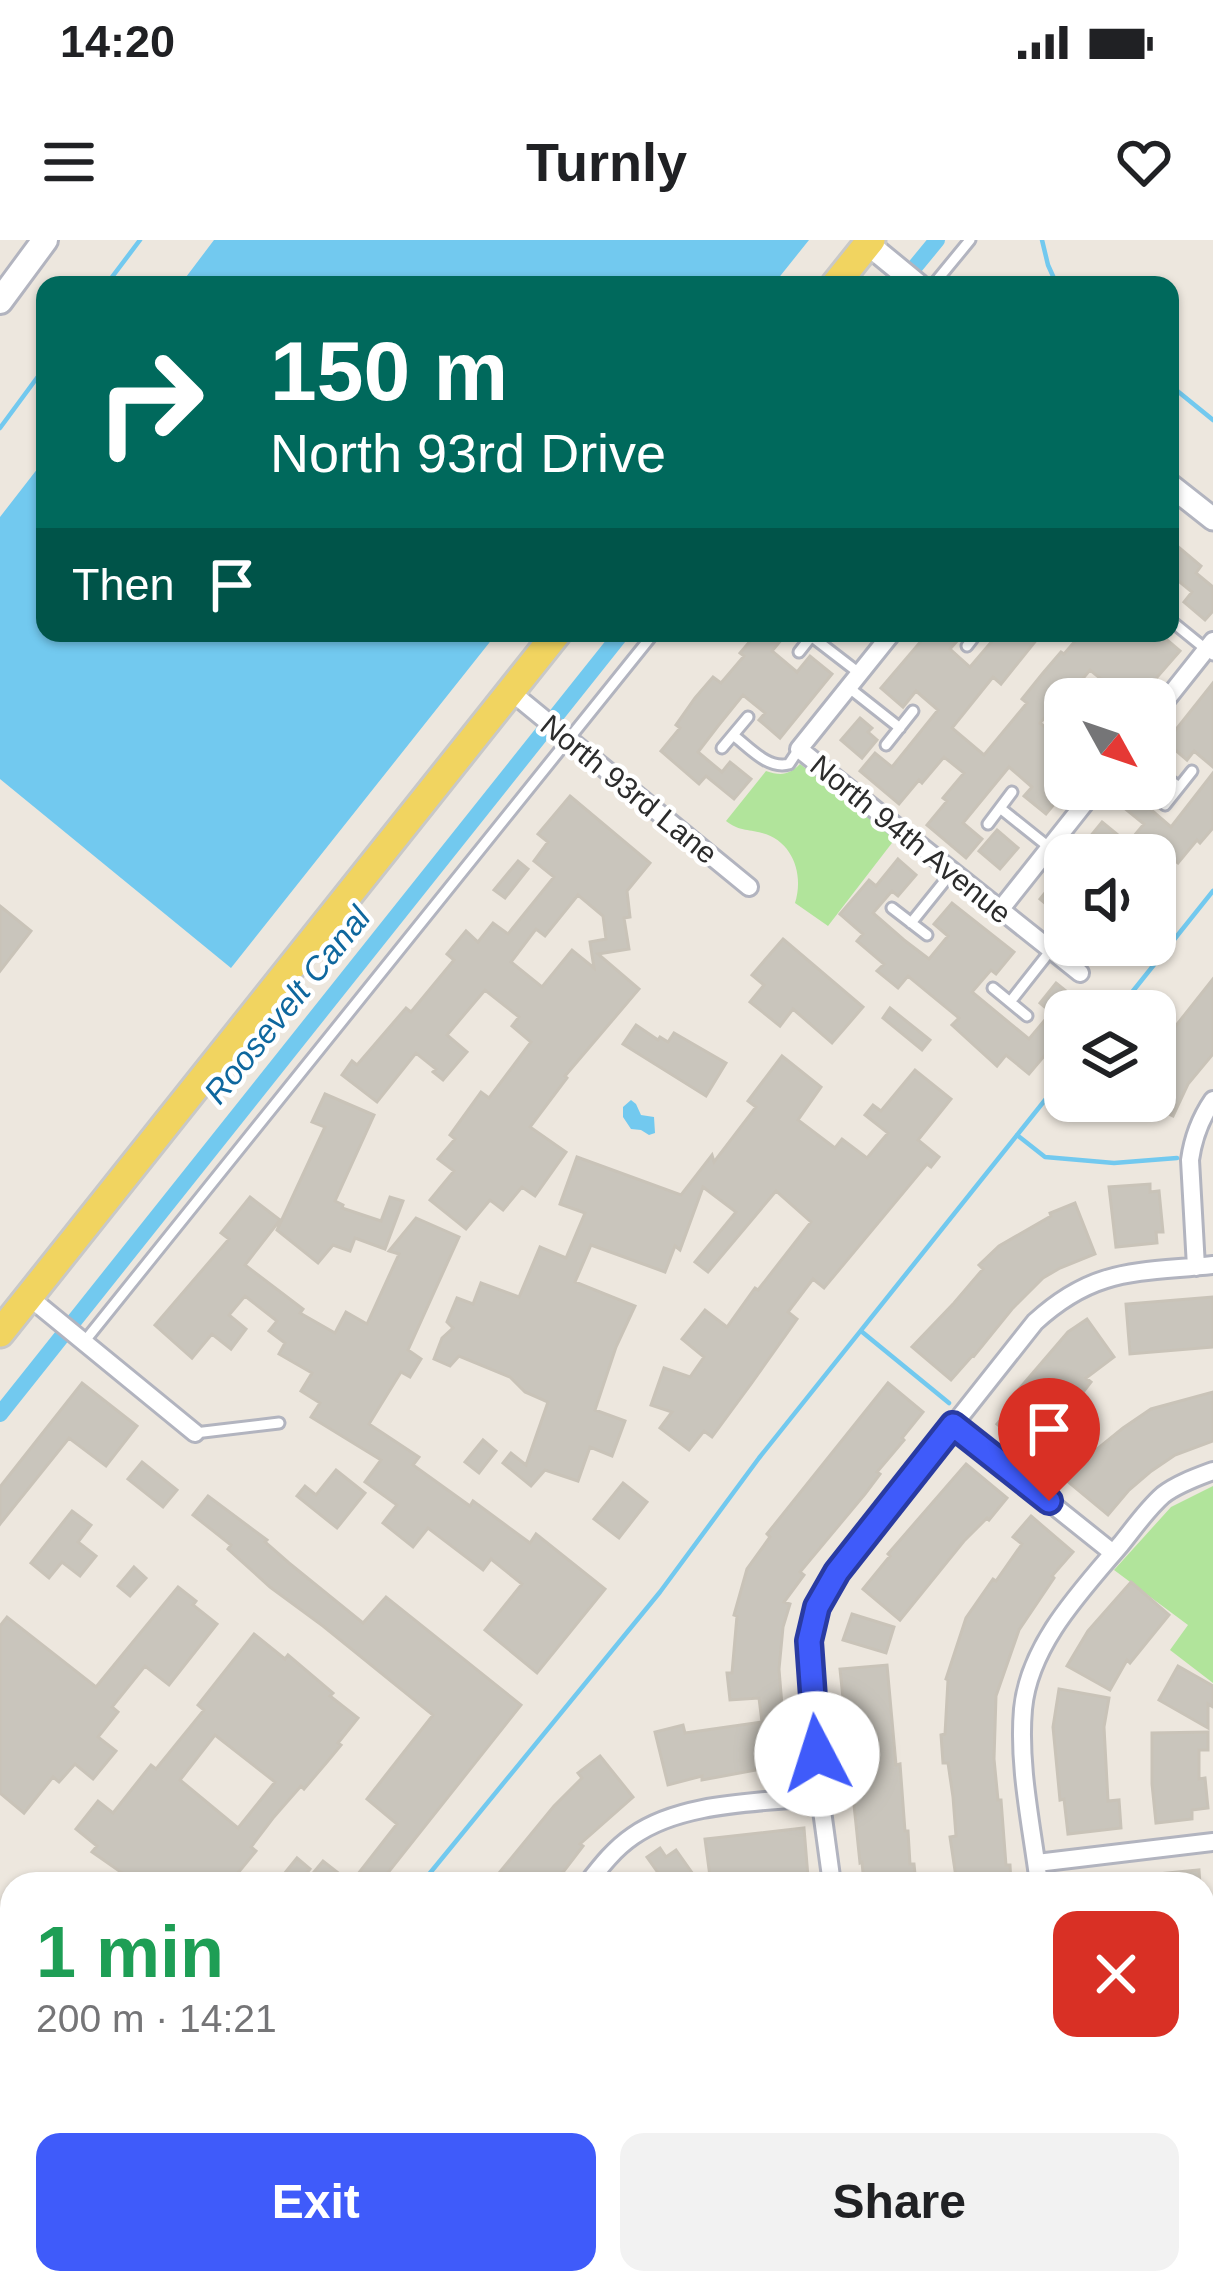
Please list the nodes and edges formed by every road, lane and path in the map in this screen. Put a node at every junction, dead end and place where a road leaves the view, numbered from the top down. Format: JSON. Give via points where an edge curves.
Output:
{"nodes":[{"id":1,"x":45,"y":240,"type":"edge"},
{"id":2,"x":970,"y":240,"type":"edge"},
{"id":3,"x":869,"y":242,"type":"edge"},
{"id":4,"x":842,"y":276,"type":"edge"},
{"id":5,"x":907,"y":276,"type":"edge"},
{"id":6,"x":941,"y":276,"type":"edge"},
{"id":7,"x":0,"y":301,"type":"edge"},
{"id":8,"x":1179,"y":492,"type":"edge"},
{"id":9,"x":1213,"y":519,"type":"edge"},
{"id":10,"x":1179,"y":626,"type":"edge"},
{"id":11,"x":550,"y":642,"type":"edge"},
{"id":12,"x":646,"y":642,"type":"edge"},
{"id":13,"x":806,"y":642,"type":"edge"},
{"id":14,"x":819,"y":642,"type":"edge"},
{"id":15,"x":885,"y":642,"type":"edge"},
{"id":16,"x":970,"y":642,"type":"edge"},
{"id":17,"x":967,"y":646,"type":"dead end"},
{"id":18,"x":1211,"y":648,"type":"edge"},
{"id":19,"x":799,"y":652,"type":"dead end"},
{"id":20,"x":854,"y":680,"type":"junction"},
{"id":21,"x":1176,"y":689,"type":"edge"},
{"id":22,"x":509,"y":691,"type":"junction"},
{"id":23,"x":914,"y":711,"type":"dead end"},
{"id":24,"x":748,"y":717,"type":"dead end"},
{"id":25,"x":900,"y":728,"type":"junction"},
{"id":26,"x":734,"y":735,"type":"junction"},
{"id":27,"x":566,"y":737,"type":"junction"},
{"id":28,"x":886,"y":745,"type":"dead end"},
{"id":29,"x":722,"y":748,"type":"dead end"},
{"id":30,"x":799,"y":749,"type":"junction"},
{"id":31,"x":1192,"y":771,"type":"dead end"},
{"id":32,"x":1176,"y":785,"type":"edge"},
{"id":33,"x":1179,"y":787,"type":"junction"},
{"id":34,"x":1176,"y":791,"type":"edge"},
{"id":35,"x":1012,"y":792,"type":"dead end"},
{"id":36,"x":1000,"y":808,"type":"junction"},
{"id":37,"x":1079,"y":810,"type":"edge"},
{"id":38,"x":988,"y":824,"type":"dead end"},
{"id":39,"x":1060,"y":834,"type":"edge"},
{"id":40,"x":1044,"y":844,"type":"edge"},
{"id":41,"x":1044,"y":854,"type":"edge"},
{"id":42,"x":952,"y":872,"type":"junction"},
{"id":43,"x":748,"y":887,"type":"dead end"},
{"id":44,"x":892,"y":908,"type":"dead end"},
{"id":45,"x":1000,"y":910,"type":"junction"},
{"id":46,"x":911,"y":923,"type":"junction"},
{"id":47,"x":927,"y":935,"type":"dead end"},
{"id":48,"x":1044,"y":945,"type":"edge"},
{"id":49,"x":1044,"y":959,"type":"edge"},
{"id":50,"x":1071,"y":966,"type":"edge"},
{"id":51,"x":1080,"y":973,"type":"dead end"},
{"id":52,"x":993,"y":988,"type":"dead end"},
{"id":53,"x":1010,"y":1002,"type":"junction"},
{"id":54,"x":1028,"y":1016,"type":"dead end"},
{"id":55,"x":1213,"y":1100,"type":"edge"},
{"id":56,"x":1204,"y":1266,"type":"edge"},
{"id":57,"x":29,"y":1297,"type":"junction"},
{"id":58,"x":0,"y":1333,"type":"edge"},
{"id":59,"x":81,"y":1340,"type":"junction"},
{"id":60,"x":279,"y":1423,"type":"dead end"},
{"id":61,"x":953,"y":1425,"type":"junction"},
{"id":62,"x":195,"y":1433,"type":"joint"},
{"id":63,"x":1213,"y":1471,"type":"edge"},
{"id":64,"x":1113,"y":1553,"type":"junction"},
{"id":65,"x":820,"y":1796,"type":"junction"},
{"id":66,"x":1213,"y":1842,"type":"edge"},
{"id":67,"x":1036,"y":1862,"type":"junction"},
{"id":68,"x":596,"y":1872,"type":"edge"},
{"id":69,"x":830,"y":1872,"type":"edge"},
{"id":70,"x":1037,"y":1872,"type":"edge"}],
"edges":[{"from":1,"to":7,"type":"main road"},
{"from":2,"to":6,"type":"lane"},
{"from":3,"to":4,"type":"main road"},
{"from":3,"to":5,"type":"street"},
{"from":8,"to":9,"type":"street"},
{"from":10,"to":18,"type":"lane"},
{"from":11,"to":22,"type":"main road"},
{"from":12,"to":27,"type":"lane"},
{"from":13,"to":19,"type":"lane"},
{"from":14,"to":20,"type":"lane"},
{"from":15,"to":20,"type":"street"},
{"from":16,"to":17,"type":"lane"},
{"from":18,"to":21,"type":"street"},
{"from":20,"to":25,"type":"lane"},
{"from":20,"to":30,"type":"street"},
{"from":22,"to":27,"type":"street","name":"North 93rd Lane"},
{"from":22,"to":57,"type":"main road"},
{"from":23,"to":25,"type":"lane"},
{"from":24,"to":26,"type":"lane"},
{"from":25,"to":28,"type":"lane"},
{"from":26,"to":29,"type":"lane"},
{"from":26,"to":30,"type":"lane","via":[[781,767]]},
{"from":27,"to":43,"type":"street","name":"North 93rd Lane"},
{"from":27,"to":59,"type":"lane"},
{"from":30,"to":42,"type":"street","name":"North 94th Avenue"},
{"from":31,"to":33,"type":"lane"},
{"from":32,"to":33,"type":"lane"},
{"from":33,"to":34,"type":"lane"},
{"from":35,"to":36,"type":"lane"},
{"from":36,"to":38,"type":"lane"},
{"from":36,"to":40,"type":"lane"},
{"from":37,"to":39,"type":"street"},
{"from":41,"to":45,"type":"street"},
{"from":42,"to":45,"type":"street","name":"North 94th Avenue"},
{"from":42,"to":46,"type":"lane"},
{"from":44,"to":46,"type":"lane"},
{"from":45,"to":48,"type":"street","name":"North 94th Avenue"},
{"from":46,"to":47,"type":"lane"},
{"from":49,"to":53,"type":"lane"},
{"from":50,"to":51,"type":"street","name":"North 94th Avenue"},
{"from":52,"to":53,"type":"lane"},
{"from":53,"to":54,"type":"lane"},
{"from":55,"to":56,"type":"street","via":[[1190,1160]]},
{"from":56,"to":61,"type":"street","via":[[1102,1279],[1057,1301]]},
{"from":57,"to":58,"type":"main road"},
{"from":57,"to":59,"type":"street"},
{"from":59,"to":62,"type":"street"},
{"from":60,"to":62,"type":"lane"},
{"from":61,"to":64,"type":"street"},
{"from":61,"to":65,"type":"street","via":[[817,1607],[809,1671]]},
{"from":63,"to":64,"type":"street","via":[[1165,1493]]},
{"from":64,"to":67,"type":"street","via":[[1060,1621],[1028,1684],[1023,1751]]},
{"from":65,"to":68,"type":"street","via":[[687,1811],[636,1833]]},
{"from":65,"to":69,"type":"street"},
{"from":66,"to":67,"type":"street"},
{"from":67,"to":70,"type":"street"}]}
